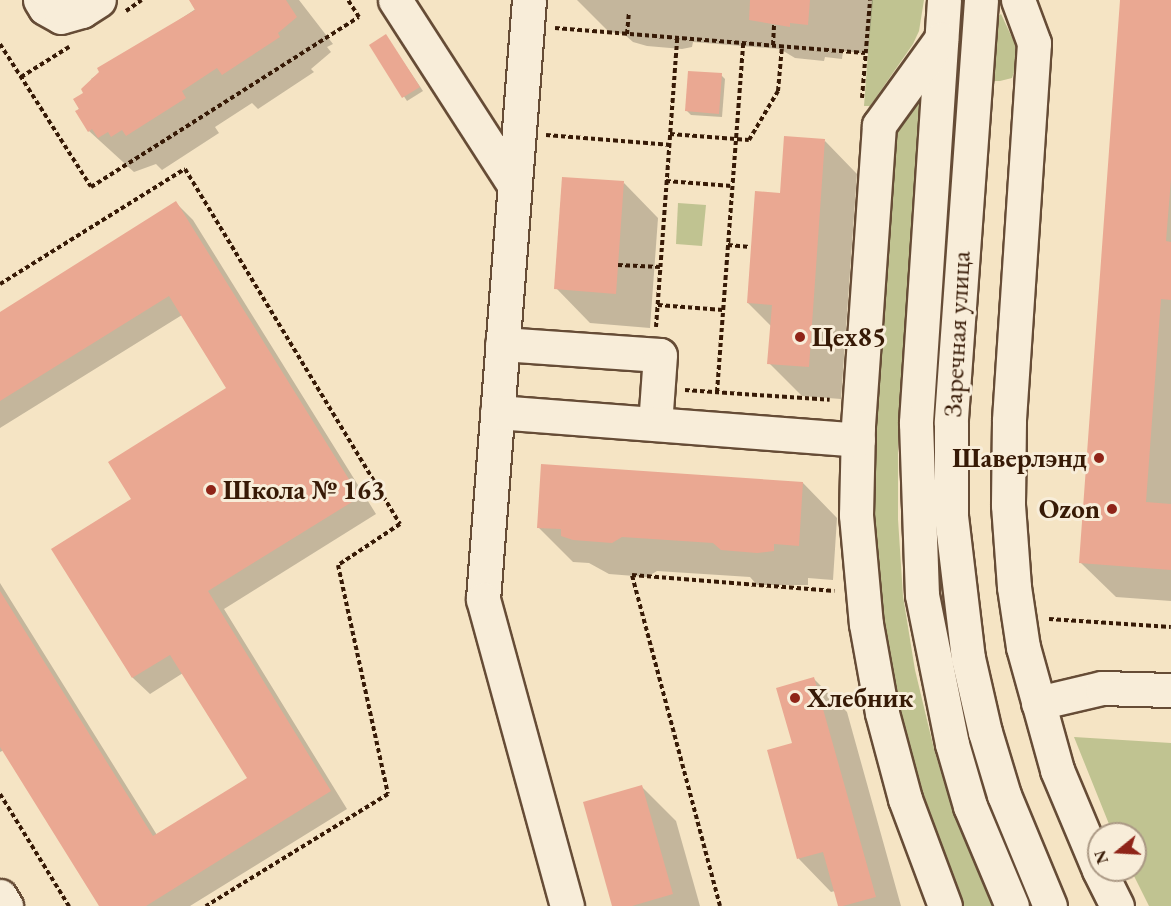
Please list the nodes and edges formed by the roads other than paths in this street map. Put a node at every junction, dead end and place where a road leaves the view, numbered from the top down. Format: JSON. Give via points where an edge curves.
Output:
{"nodes":[{"id":1,"x":40,"y":0,"type":"edge"},
{"id":2,"x":99,"y":0,"type":"edge"},
{"id":3,"x":529,"y":0,"type":"edge"},
{"id":4,"x":944,"y":0,"type":"edge"},
{"id":5,"x":981,"y":0,"type":"edge"},
{"id":6,"x":1018,"y":0,"type":"edge"},
{"id":7,"x":1037,"y":0,"type":"edge"},
{"id":8,"x":397,"y":1,"type":"edge"},
{"id":9,"x":941,"y":39,"type":"junction"},
{"id":10,"x":1034,"y":43,"type":"junction"},
{"id":11,"x":514,"y":186,"type":"junction"},
{"id":12,"x":502,"y":344,"type":"junction"},
{"id":13,"x":497,"y":412,"type":"junction"},
{"id":14,"x":655,"y":424,"type":"junction"},
{"id":15,"x":858,"y":440,"type":"junction"},
{"id":16,"x":1171,"y":690,"type":"edge"},
{"id":17,"x":1038,"y":703,"type":"junction"},
{"id":18,"x":1087,"y":841,"type":"edge"},
{"id":19,"x":1105,"y":882,"type":"edge"},
{"id":20,"x":0,"y":896,"type":"edge"},
{"id":21,"x":6,"y":906,"type":"edge"},
{"id":22,"x":567,"y":906,"type":"edge"},
{"id":23,"x":945,"y":906,"type":"edge"},
{"id":24,"x":1012,"y":906,"type":"edge"},
{"id":25,"x":1050,"y":906,"type":"edge"},
{"id":26,"x":1117,"y":906,"type":"edge"}],
"edges":[{"from":1,"to":2,"type":"street","via":[[45,8],[61,17],[82,11]]},
{"from":3,"to":11,"type":"street"},
{"from":4,"to":9,"type":"street","name":"Заречная улица"},
{"from":5,"to":25,"type":"street","name":"Заречная улица","via":[[951,423],[951,516],[957,589],[985,732],[1004,795]]},
{"from":6,"to":10,"type":"street"},
{"from":7,"to":10,"type":"street"},
{"from":8,"to":11,"type":"street"},
{"from":9,"to":15,"type":"street","via":[[879,125]]},
{"from":9,"to":24,"type":"street","name":"Заречная улица","via":[[916,423],[922,595],[933,667],[955,755],[970,806]]},
{"from":10,"to":17,"type":"street","via":[[1009,421],[1008,505],[1023,647]]},
{"from":11,"to":12,"type":"street"},
{"from":12,"to":13,"type":"street"},
{"from":12,"to":14,"type":"street","via":[[660,355]]},
{"from":13,"to":14,"type":"street"},
{"from":13,"to":22,"type":"street","via":[[483,599]]},
{"from":14,"to":15,"type":"street"},
{"from":15,"to":23,"type":"street","via":[[857,526],[867,624],[882,713],[905,799]]},
{"from":16,"to":17,"type":"street","via":[[1102,688]]},
{"from":17,"to":18,"type":"street","via":[[1057,770]]},
{"from":19,"to":26,"type":"street"},
{"from":20,"to":21,"type":"street"}]}
